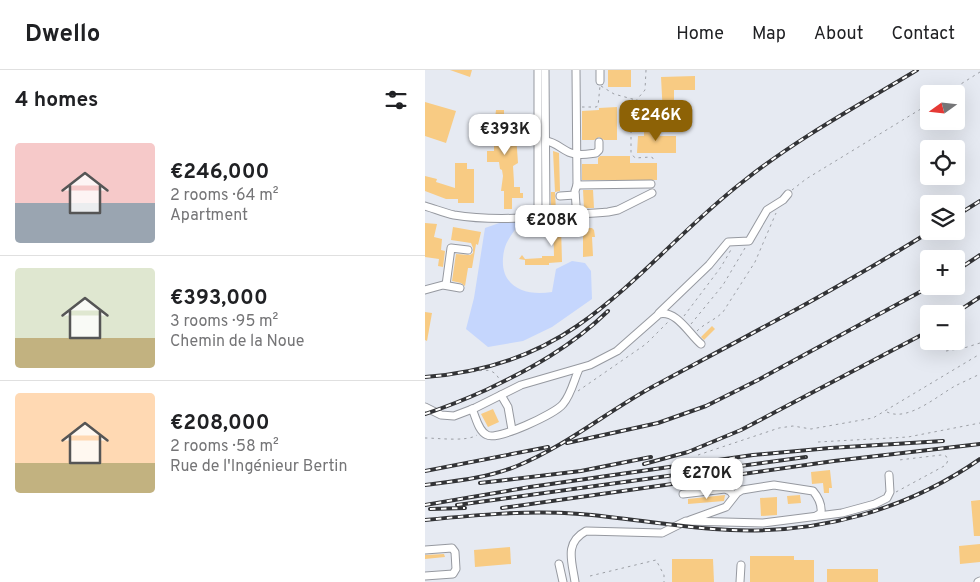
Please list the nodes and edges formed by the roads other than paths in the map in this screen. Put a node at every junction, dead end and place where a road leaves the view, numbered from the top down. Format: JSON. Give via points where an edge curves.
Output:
{"nodes":[{"id":1,"x":538,"y":70,"type":"edge"},
{"id":2,"x":545,"y":70,"type":"edge"},
{"id":3,"x":576,"y":70,"type":"edge"},
{"id":4,"x":600,"y":70,"type":"edge"},
{"id":5,"x":601,"y":83,"type":"road end"},
{"id":6,"x":545,"y":141,"type":"junction"},
{"id":7,"x":599,"y":142,"type":"dead end"},
{"id":8,"x":576,"y":154,"type":"junction"},
{"id":9,"x":651,"y":184,"type":"dead end"},
{"id":10,"x":577,"y":185,"type":"junction"},
{"id":11,"x":652,"y":193,"type":"dead end"},
{"id":12,"x":788,"y":194,"type":"road end"},
{"id":13,"x":575,"y":195,"type":"junction"},
{"id":14,"x":560,"y":196,"type":"dead end"},
{"id":15,"x":575,"y":205,"type":"dead end"},
{"id":16,"x":425,"y":206,"type":"edge"},
{"id":17,"x":542,"y":217,"type":"junction"},
{"id":18,"x":469,"y":250,"type":"dead end"},
{"id":19,"x":445,"y":285,"type":"junction"},
{"id":20,"x":460,"y":288,"type":"dead end"},
{"id":21,"x":425,"y":290,"type":"edge"},
{"id":22,"x":659,"y":314,"type":"junction"},
{"id":23,"x":701,"y":344,"type":"dead end"},
{"id":24,"x":579,"y":369,"type":"junction"},
{"id":25,"x":503,"y":394,"type":"junction"},
{"id":26,"x":425,"y":407,"type":"edge"},
{"id":27,"x":472,"y":409,"type":"junction"},
{"id":28,"x":512,"y":430,"type":"junction"},
{"id":29,"x":889,"y":476,"type":"dead end"},
{"id":30,"x":683,"y":494,"type":"dead end"},
{"id":31,"x":734,"y":496,"type":"junction"},
{"id":32,"x":814,"y":517,"type":"junction"},
{"id":33,"x":686,"y":521,"type":"junction"},
{"id":34,"x":425,"y":550,"type":"edge"},
{"id":35,"x":559,"y":564,"type":"dead end"},
{"id":36,"x":741,"y":566,"type":"dead end"},
{"id":37,"x":425,"y":576,"type":"edge"},
{"id":38,"x":563,"y":582,"type":"edge"},
{"id":39,"x":575,"y":582,"type":"edge"},
{"id":40,"x":740,"y":582,"type":"edge"}],
"edges":[{"from":1,"to":17,"type":"street"},
{"from":2,"to":6,"type":"street"},
{"from":3,"to":8,"type":"street"},
{"from":4,"to":5,"type":"street"},
{"from":6,"to":8,"type":"street"},
{"from":6,"to":17,"type":"street"},
{"from":7,"to":8,"type":"street","via":[[596,153]]},
{"from":8,"to":10,"type":"street"},
{"from":9,"to":10,"type":"street"},
{"from":10,"to":13,"type":"street"},
{"from":11,"to":17,"type":"street","via":[[618,210]]},
{"from":12,"to":22,"type":"street","via":[[767,210],[749,241],[728,242]]},
{"from":13,"to":14,"type":"street"},
{"from":13,"to":15,"type":"street"},
{"from":16,"to":17,"type":"street","via":[[468,217]]},
{"from":18,"to":19,"type":"street","via":[[451,248]]},
{"from":19,"to":20,"type":"street"},
{"from":19,"to":21,"type":"street"},
{"from":22,"to":23,"type":"street","via":[[675,318]]},
{"from":22,"to":24,"type":"street","via":[[617,351]]},
{"from":24,"to":25,"type":"street","via":[[533,381]]},
{"from":24,"to":28,"type":"street","via":[[564,403],[553,412]]},
{"from":25,"to":27,"type":"street"},
{"from":25,"to":28,"type":"street"},
{"from":26,"to":27,"type":"street","via":[[450,417]]},
{"from":27,"to":28,"type":"street","via":[[482,432],[489,437]]},
{"from":29,"to":32,"type":"street","via":[[887,498],[863,508]]},
{"from":30,"to":31,"type":"street","via":[[725,489]]},
{"from":31,"to":32,"type":"street","via":[[742,490],[774,485],[806,489],[813,491],[820,500],[821,514]]},
{"from":31,"to":33,"type":"street","via":[[726,507]]},
{"from":32,"to":33,"type":"street","via":[[763,522]]},
{"from":33,"to":39,"type":"street","via":[[661,532],[586,531],[578,535],[571,551]]},
{"from":34,"to":37,"type":"street","via":[[452,548],[456,569],[454,573]]},
{"from":35,"to":38,"type":"street"},
{"from":36,"to":40,"type":"street"}]}
